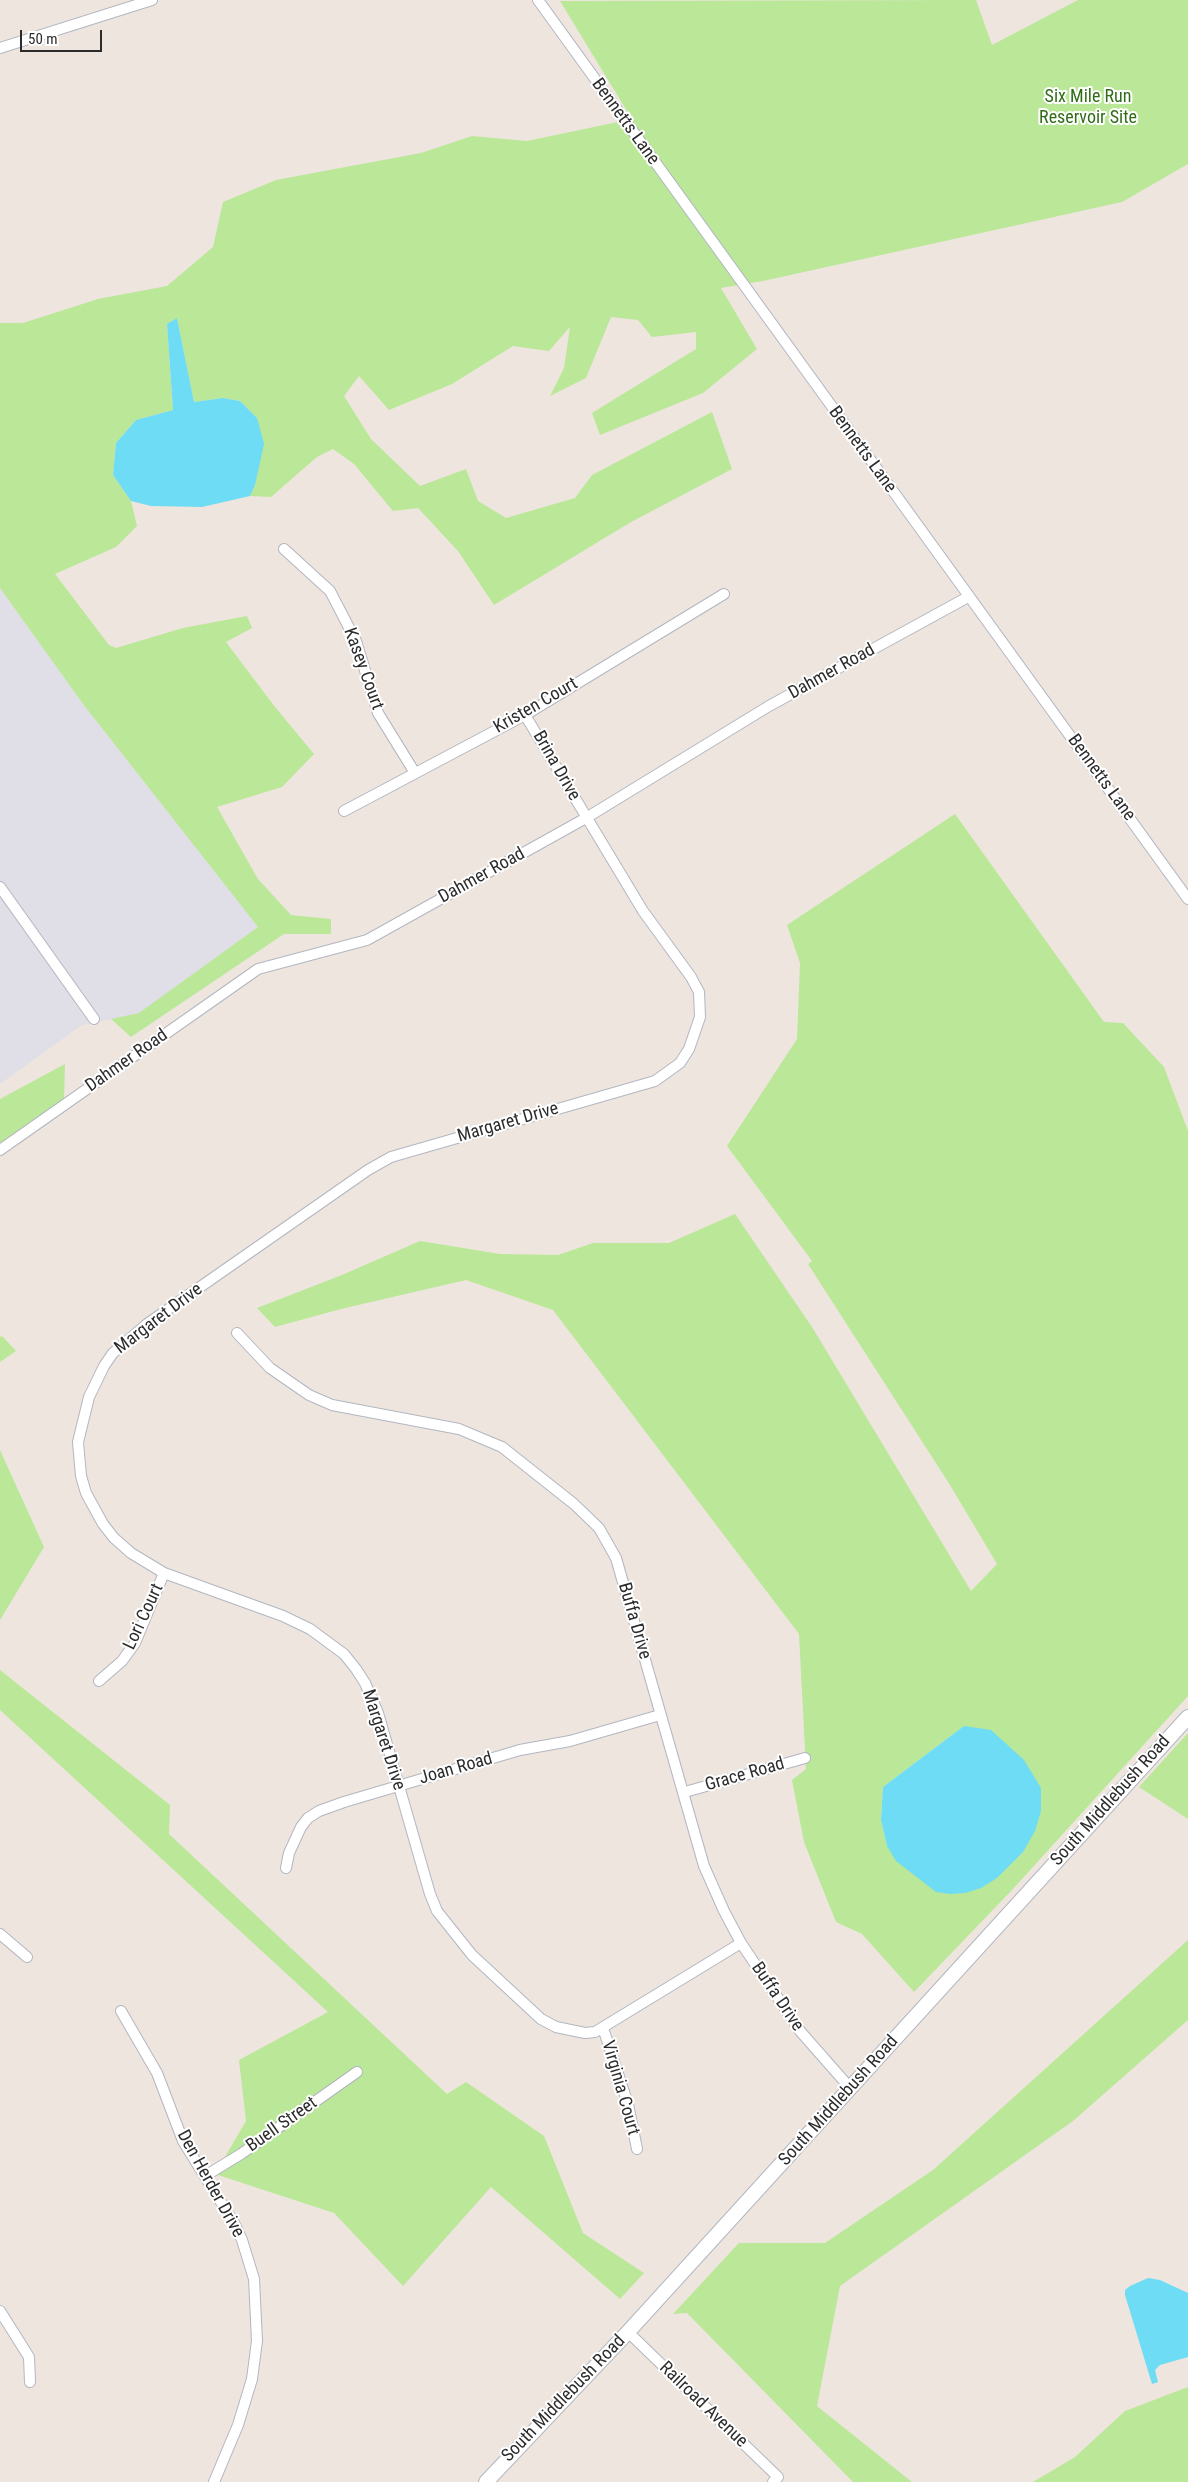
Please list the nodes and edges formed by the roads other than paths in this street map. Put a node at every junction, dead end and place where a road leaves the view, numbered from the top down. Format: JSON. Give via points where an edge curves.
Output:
{"nodes":[{"id":1,"x":152,"y":0,"type":"edge"},
{"id":2,"x":538,"y":0,"type":"edge"},
{"id":3,"x":0,"y":48,"type":"edge"},
{"id":4,"x":284,"y":549,"type":"dead end"},
{"id":5,"x":724,"y":594,"type":"dead end"},
{"id":6,"x":968,"y":597,"type":"junction"},
{"id":7,"x":525,"y":714,"type":"junction"},
{"id":8,"x":415,"y":773,"type":"junction"},
{"id":9,"x":344,"y":811,"type":"dead end"},
{"id":10,"x":586,"y":818,"type":"junction"},
{"id":11,"x":0,"y":887,"type":"edge"},
{"id":12,"x":1188,"y":899,"type":"edge"},
{"id":13,"x":94,"y":1019,"type":"dead end"},
{"id":14,"x":0,"y":1150,"type":"edge"},
{"id":15,"x":238,"y":1333,"type":"dead end"},
{"id":16,"x":164,"y":1573,"type":"junction"},
{"id":17,"x":99,"y":1682,"type":"dead end"},
{"id":18,"x":660,"y":1715,"type":"junction"},
{"id":19,"x":1188,"y":1717,"type":"edge"},
{"id":20,"x":805,"y":1758,"type":"dead end"},
{"id":21,"x":398,"y":1786,"type":"junction"},
{"id":22,"x":685,"y":1792,"type":"junction"},
{"id":23,"x":286,"y":1868,"type":"dead end"},
{"id":24,"x":0,"y":1934,"type":"edge"},
{"id":25,"x":741,"y":1943,"type":"junction"},
{"id":26,"x":28,"y":1957,"type":"dead end"},
{"id":27,"x":121,"y":2011,"type":"dead end"},
{"id":28,"x":603,"y":2028,"type":"junction"},
{"id":29,"x":357,"y":2072,"type":"dead end"},
{"id":30,"x":851,"y":2088,"type":"junction"},
{"id":31,"x":637,"y":2149,"type":"dead end"},
{"id":32,"x":205,"y":2176,"type":"junction"},
{"id":33,"x":0,"y":2311,"type":"edge"},
{"id":34,"x":628,"y":2332,"type":"junction"},
{"id":35,"x":30,"y":2382,"type":"dead end"},
{"id":36,"x":776,"y":2479,"type":"edge"},
{"id":37,"x":214,"y":2482,"type":"edge"},
{"id":38,"x":486,"y":2482,"type":"edge"}],
"edges":[{"from":1,"to":3,"type":"street"},
{"from":2,"to":6,"type":"street","name":"Bennetts Lane"},
{"from":4,"to":8,"type":"street","name":"Kasey Court","via":[[330,591],[356,641],[378,713]]},
{"from":5,"to":7,"type":"street","name":"Kristen Court"},
{"from":6,"to":10,"type":"street","name":"Dahmer Road","via":[[769,706]]},
{"from":6,"to":12,"type":"street","name":"Bennetts Lane"},
{"from":7,"to":8,"type":"street","name":"Kristen Court"},
{"from":7,"to":10,"type":"street","name":"Brina Drive"},
{"from":8,"to":9,"type":"street","name":"Kristen Court"},
{"from":10,"to":14,"type":"street","name":"Dahmer Road","via":[[367,940],[258,969]]},
{"from":10,"to":16,"type":"street","name":"Margaret Drive","via":[[643,911],[699,992],[700,1017],[689,1049],[680,1063],[648,1084],[391,1157],[124,1342],[104,1366],[89,1397],[78,1442],[81,1476],[86,1493],[114,1538]]},
{"from":11,"to":13,"type":"street"},
{"from":15,"to":18,"type":"street","name":"Buffa Drive","via":[[270,1368],[308,1395],[332,1405],[477,1435],[517,1457],[574,1504],[610,1543]]},
{"from":16,"to":17,"type":"street","name":"Lori Court","via":[[135,1643]]},
{"from":16,"to":21,"type":"street","name":"Margaret Drive","via":[[283,1616],[310,1629],[344,1654],[365,1683],[378,1714]]},
{"from":18,"to":21,"type":"street","name":"Joan Road","via":[[570,1741],[520,1750]]},
{"from":18,"to":22,"type":"street","name":"Buffa Drive"},
{"from":19,"to":30,"type":"street","name":"South Middlebush Road"},
{"from":20,"to":22,"type":"street","name":"Grace Road"},
{"from":21,"to":23,"type":"street","name":"Joan Road","via":[[344,1802],[308,1818],[289,1853]]},
{"from":21,"to":28,"type":"street","name":"Margaret Drive","via":[[437,1911],[472,1955],[548,2023],[585,2033]]},
{"from":22,"to":25,"type":"street","name":"Buffa Drive","via":[[704,1866]]},
{"from":24,"to":26,"type":"street"},
{"from":25,"to":28,"type":"street","name":"Margaret Drive"},
{"from":25,"to":30,"type":"street","name":"Buffa Drive","via":[[800,2031]]},
{"from":27,"to":32,"type":"street","name":"Den Herder Drive","via":[[157,2073],[183,2142]]},
{"from":28,"to":31,"type":"street","name":"Virginia Court","via":[[628,2104]]},
{"from":29,"to":32,"type":"street","name":"Buell Street"},
{"from":30,"to":34,"type":"street","name":"South Middlebush Road"},
{"from":32,"to":37,"type":"street","name":"Den Herder Drive","via":[[242,2240],[254,2279],[256,2305],[257,2341],[248,2399]]},
{"from":33,"to":35,"type":"street","via":[[29,2357]]},
{"from":34,"to":36,"type":"street","name":"Railroad Avenue"},
{"from":34,"to":38,"type":"street","name":"South Middlebush Road"}]}
